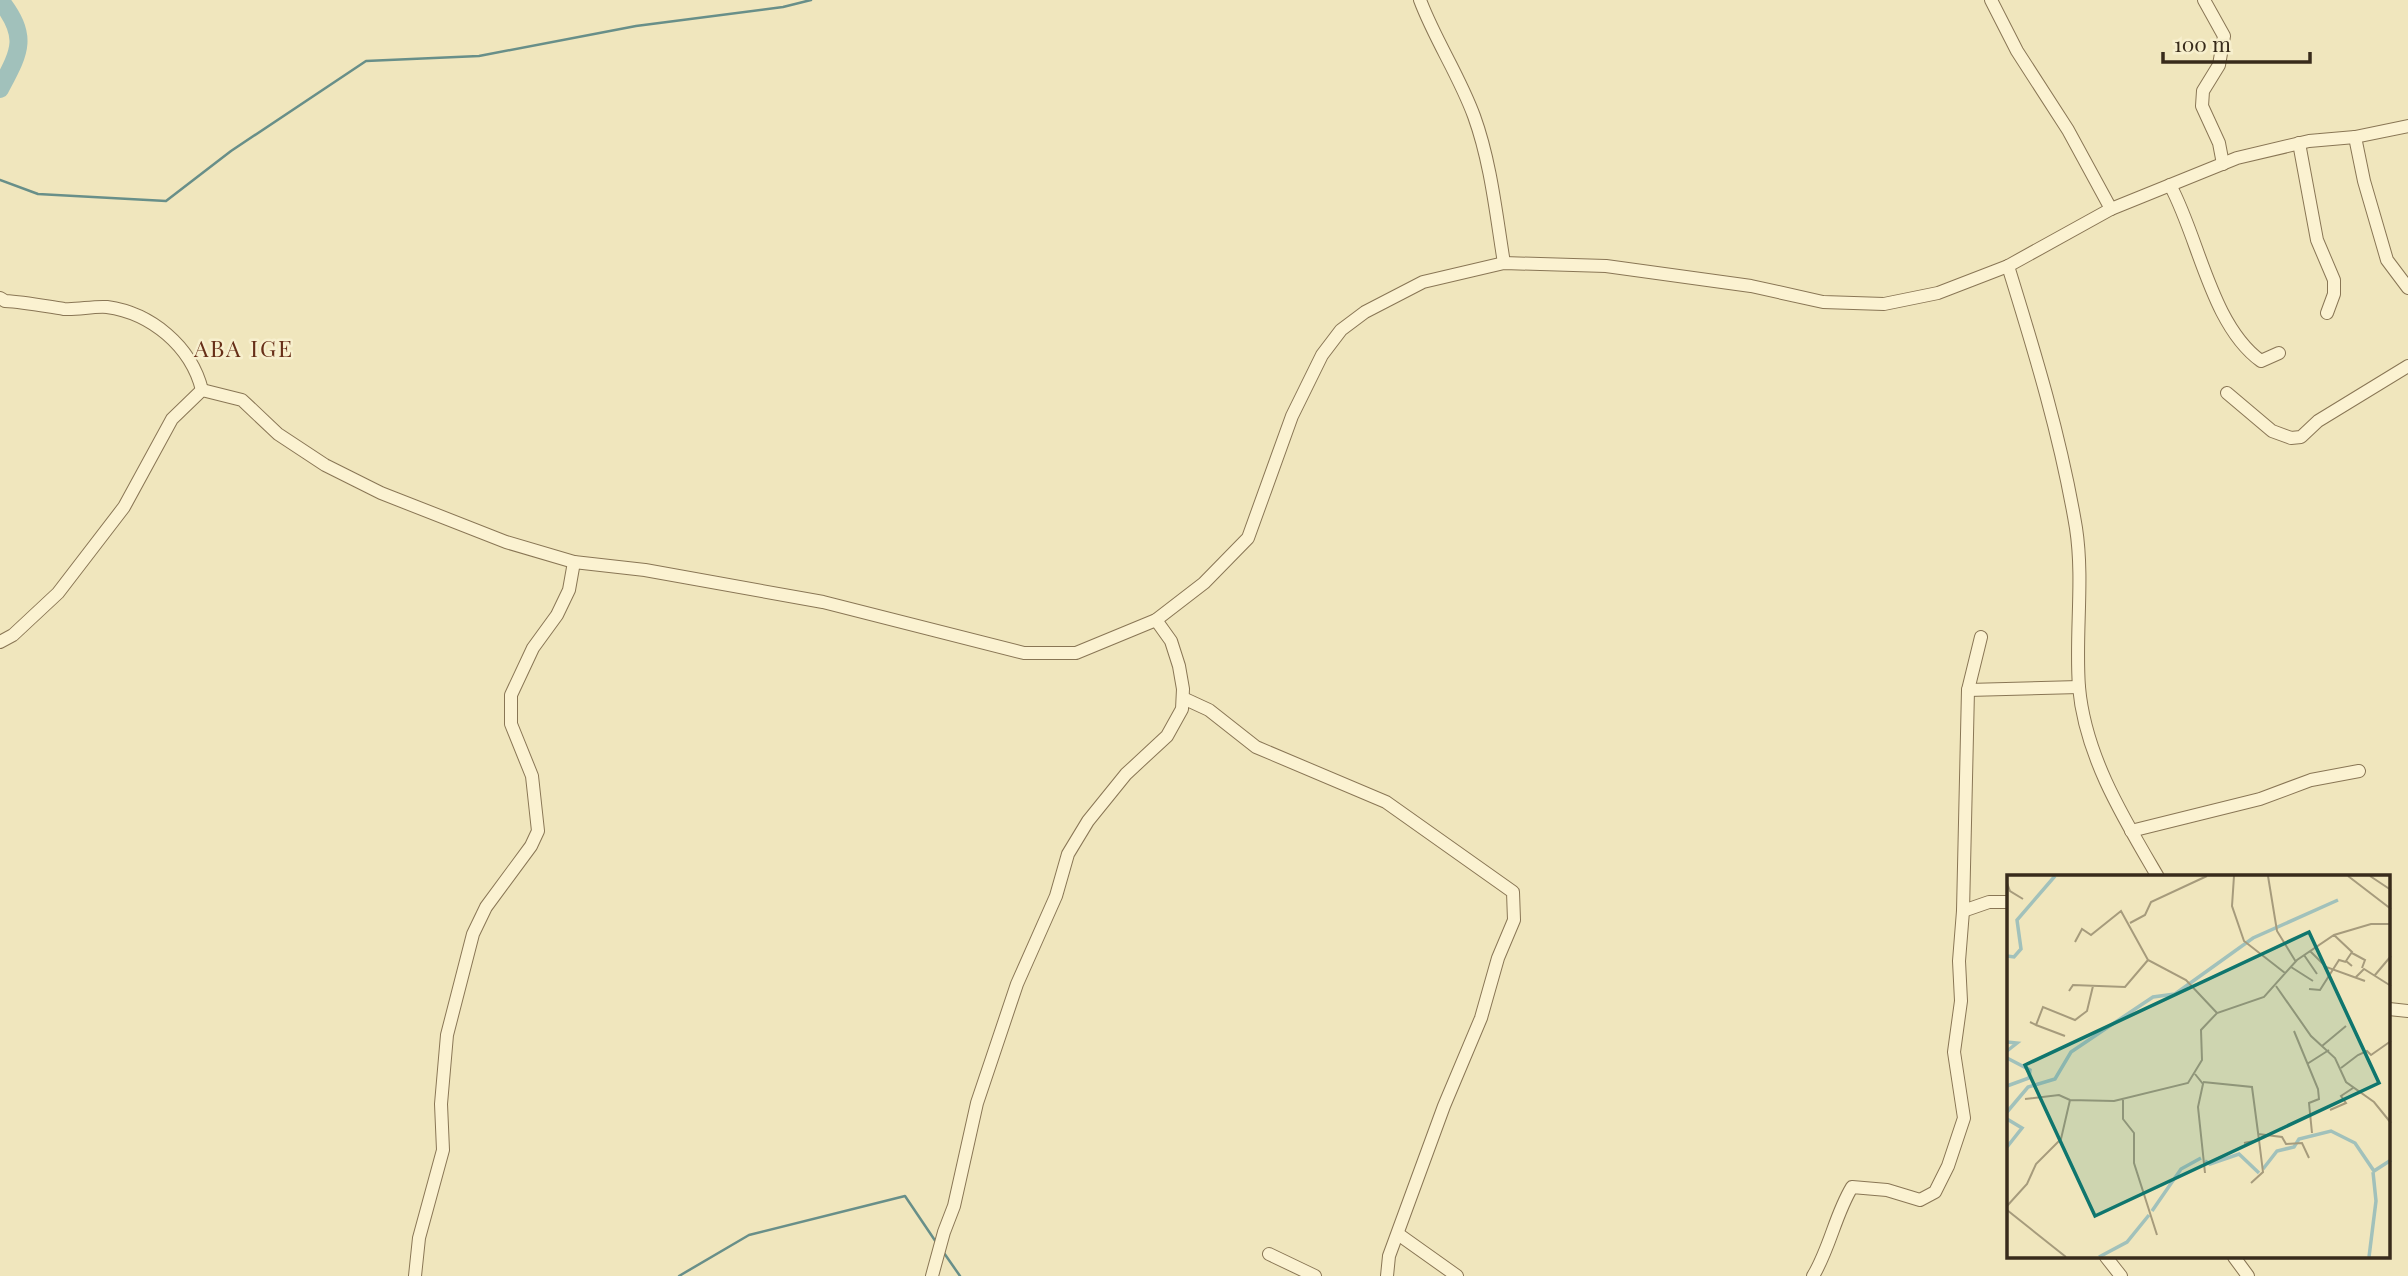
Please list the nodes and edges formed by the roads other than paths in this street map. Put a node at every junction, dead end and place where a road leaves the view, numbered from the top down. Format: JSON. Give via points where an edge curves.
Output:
{"nodes":[{"id":1,"x":1420,"y":0,"type":"edge"},
{"id":2,"x":1991,"y":0,"type":"edge"},
{"id":3,"x":2204,"y":0,"type":"edge"},
{"id":4,"x":2408,"y":126,"type":"edge"},
{"id":5,"x":2355,"y":137,"type":"junction"},
{"id":6,"x":2299,"y":144,"type":"junction"},
{"id":7,"x":2223,"y":164,"type":"junction"},
{"id":8,"x":2170,"y":185,"type":"junction"},
{"id":9,"x":2111,"y":209,"type":"junction"},
{"id":10,"x":1504,"y":263,"type":"junction"},
{"id":11,"x":2008,"y":266,"type":"junction"},
{"id":12,"x":2408,"y":288,"type":"edge"},
{"id":13,"x":0,"y":298,"type":"edge"},
{"id":14,"x":2327,"y":313,"type":"dead end"},
{"id":15,"x":2279,"y":353,"type":"dead end"},
{"id":16,"x":2408,"y":366,"type":"edge"},
{"id":17,"x":202,"y":390,"type":"junction"},
{"id":18,"x":2227,"y":393,"type":"dead end"},
{"id":19,"x":574,"y":562,"type":"junction"},
{"id":20,"x":1156,"y":620,"type":"junction"},
{"id":21,"x":1982,"y":637,"type":"dead end"},
{"id":22,"x":0,"y":642,"type":"edge"},
{"id":23,"x":2079,"y":687,"type":"junction"},
{"id":24,"x":1968,"y":690,"type":"junction"},
{"id":25,"x":1183,"y":698,"type":"junction"},
{"id":26,"x":2359,"y":771,"type":"dead end"},
{"id":27,"x":2132,"y":831,"type":"junction"},
{"id":28,"x":2157,"y":875,"type":"edge"},
{"id":29,"x":2007,"y":902,"type":"edge"},
{"id":30,"x":1964,"y":911,"type":"junction"},
{"id":31,"x":2390,"y":1009,"type":"edge"},
{"id":32,"x":2408,"y":1011,"type":"edge"},
{"id":33,"x":1398,"y":1234,"type":"junction"},
{"id":34,"x":1269,"y":1254,"type":"dead end"},
{"id":35,"x":2107,"y":1258,"type":"edge"},
{"id":36,"x":2235,"y":1258,"type":"edge"},
{"id":37,"x":415,"y":1276,"type":"edge"},
{"id":38,"x":932,"y":1276,"type":"edge"},
{"id":39,"x":1315,"y":1276,"type":"edge"},
{"id":40,"x":1387,"y":1276,"type":"edge"},
{"id":41,"x":1457,"y":1276,"type":"edge"},
{"id":42,"x":1813,"y":1276,"type":"edge"},
{"id":43,"x":2121,"y":1276,"type":"edge"},
{"id":44,"x":2248,"y":1276,"type":"edge"}],
"edges":[{"from":1,"to":10,"type":"street","via":[[1475,118]]},
{"from":2,"to":9,"type":"street"},
{"from":3,"to":7,"type":"street","via":[[2224,36],[2219,65],[2203,91],[2202,106]]},
{"from":4,"to":5,"type":"street"},
{"from":5,"to":6,"type":"street"},
{"from":5,"to":12,"type":"street","via":[[2388,260]]},
{"from":6,"to":7,"type":"street"},
{"from":6,"to":14,"type":"street","via":[[2317,240],[2334,280]]},
{"from":7,"to":8,"type":"street"},
{"from":8,"to":9,"type":"street"},
{"from":8,"to":15,"type":"street","via":[[2186,215],[2200,262],[2246,351],[2261,361]]},
{"from":9,"to":11,"type":"street"},
{"from":10,"to":11,"type":"street","via":[[1606,266],[1751,286],[1822,302],[1884,304],[1938,293]]},
{"from":10,"to":20,"type":"street","via":[[1423,282],[1341,330],[1322,355],[1292,416],[1248,538],[1204,583]]},
{"from":11,"to":23,"type":"street","via":[[2050,401],[2076,531]]},
{"from":13,"to":17,"type":"street","via":[[66,309],[107,307],[145,319],[185,353]]},
{"from":16,"to":18,"type":"street","via":[[2318,421],[2301,437],[2272,431]]},
{"from":17,"to":19,"type":"street","via":[[242,400],[278,434],[325,465],[381,493],[506,542]]},
{"from":17,"to":22,"type":"street","via":[[172,419],[124,507],[58,593]]},
{"from":19,"to":20,"type":"street","via":[[768,590],[898,618],[1024,653],[1076,653]]},
{"from":19,"to":37,"type":"street","via":[[569,590],[511,695],[511,724],[532,776],[538,831],[473,934],[447,1035],[441,1104],[443,1150],[419,1238]]},
{"from":20,"to":25,"type":"street","via":[[1171,641]]},
{"from":21,"to":24,"type":"street"},
{"from":23,"to":24,"type":"street"},
{"from":23,"to":27,"type":"street","via":[[2084,724],[2116,805]]},
{"from":24,"to":30,"type":"street"},
{"from":25,"to":33,"type":"street","via":[[1209,710],[1256,747],[1386,802],[1513,892],[1514,920]]},
{"from":25,"to":38,"type":"street","via":[[1167,736],[1126,774],[1068,854],[977,1103],[954,1206]]},
{"from":26,"to":27,"type":"street","via":[[2311,780],[2260,799]]},
{"from":27,"to":28,"type":"street"},
{"from":29,"to":30,"type":"street","via":[[1989,902]]},
{"from":30,"to":42,"type":"street","via":[[1955,1052],[1964,1118],[1948,1166],[1935,1192],[1920,1200],[1887,1190],[1852,1187]]},
{"from":31,"to":32,"type":"street"},
{"from":33,"to":40,"type":"street"},
{"from":33,"to":41,"type":"street"},
{"from":34,"to":39,"type":"street"},
{"from":35,"to":43,"type":"street"},
{"from":36,"to":44,"type":"street"}]}
